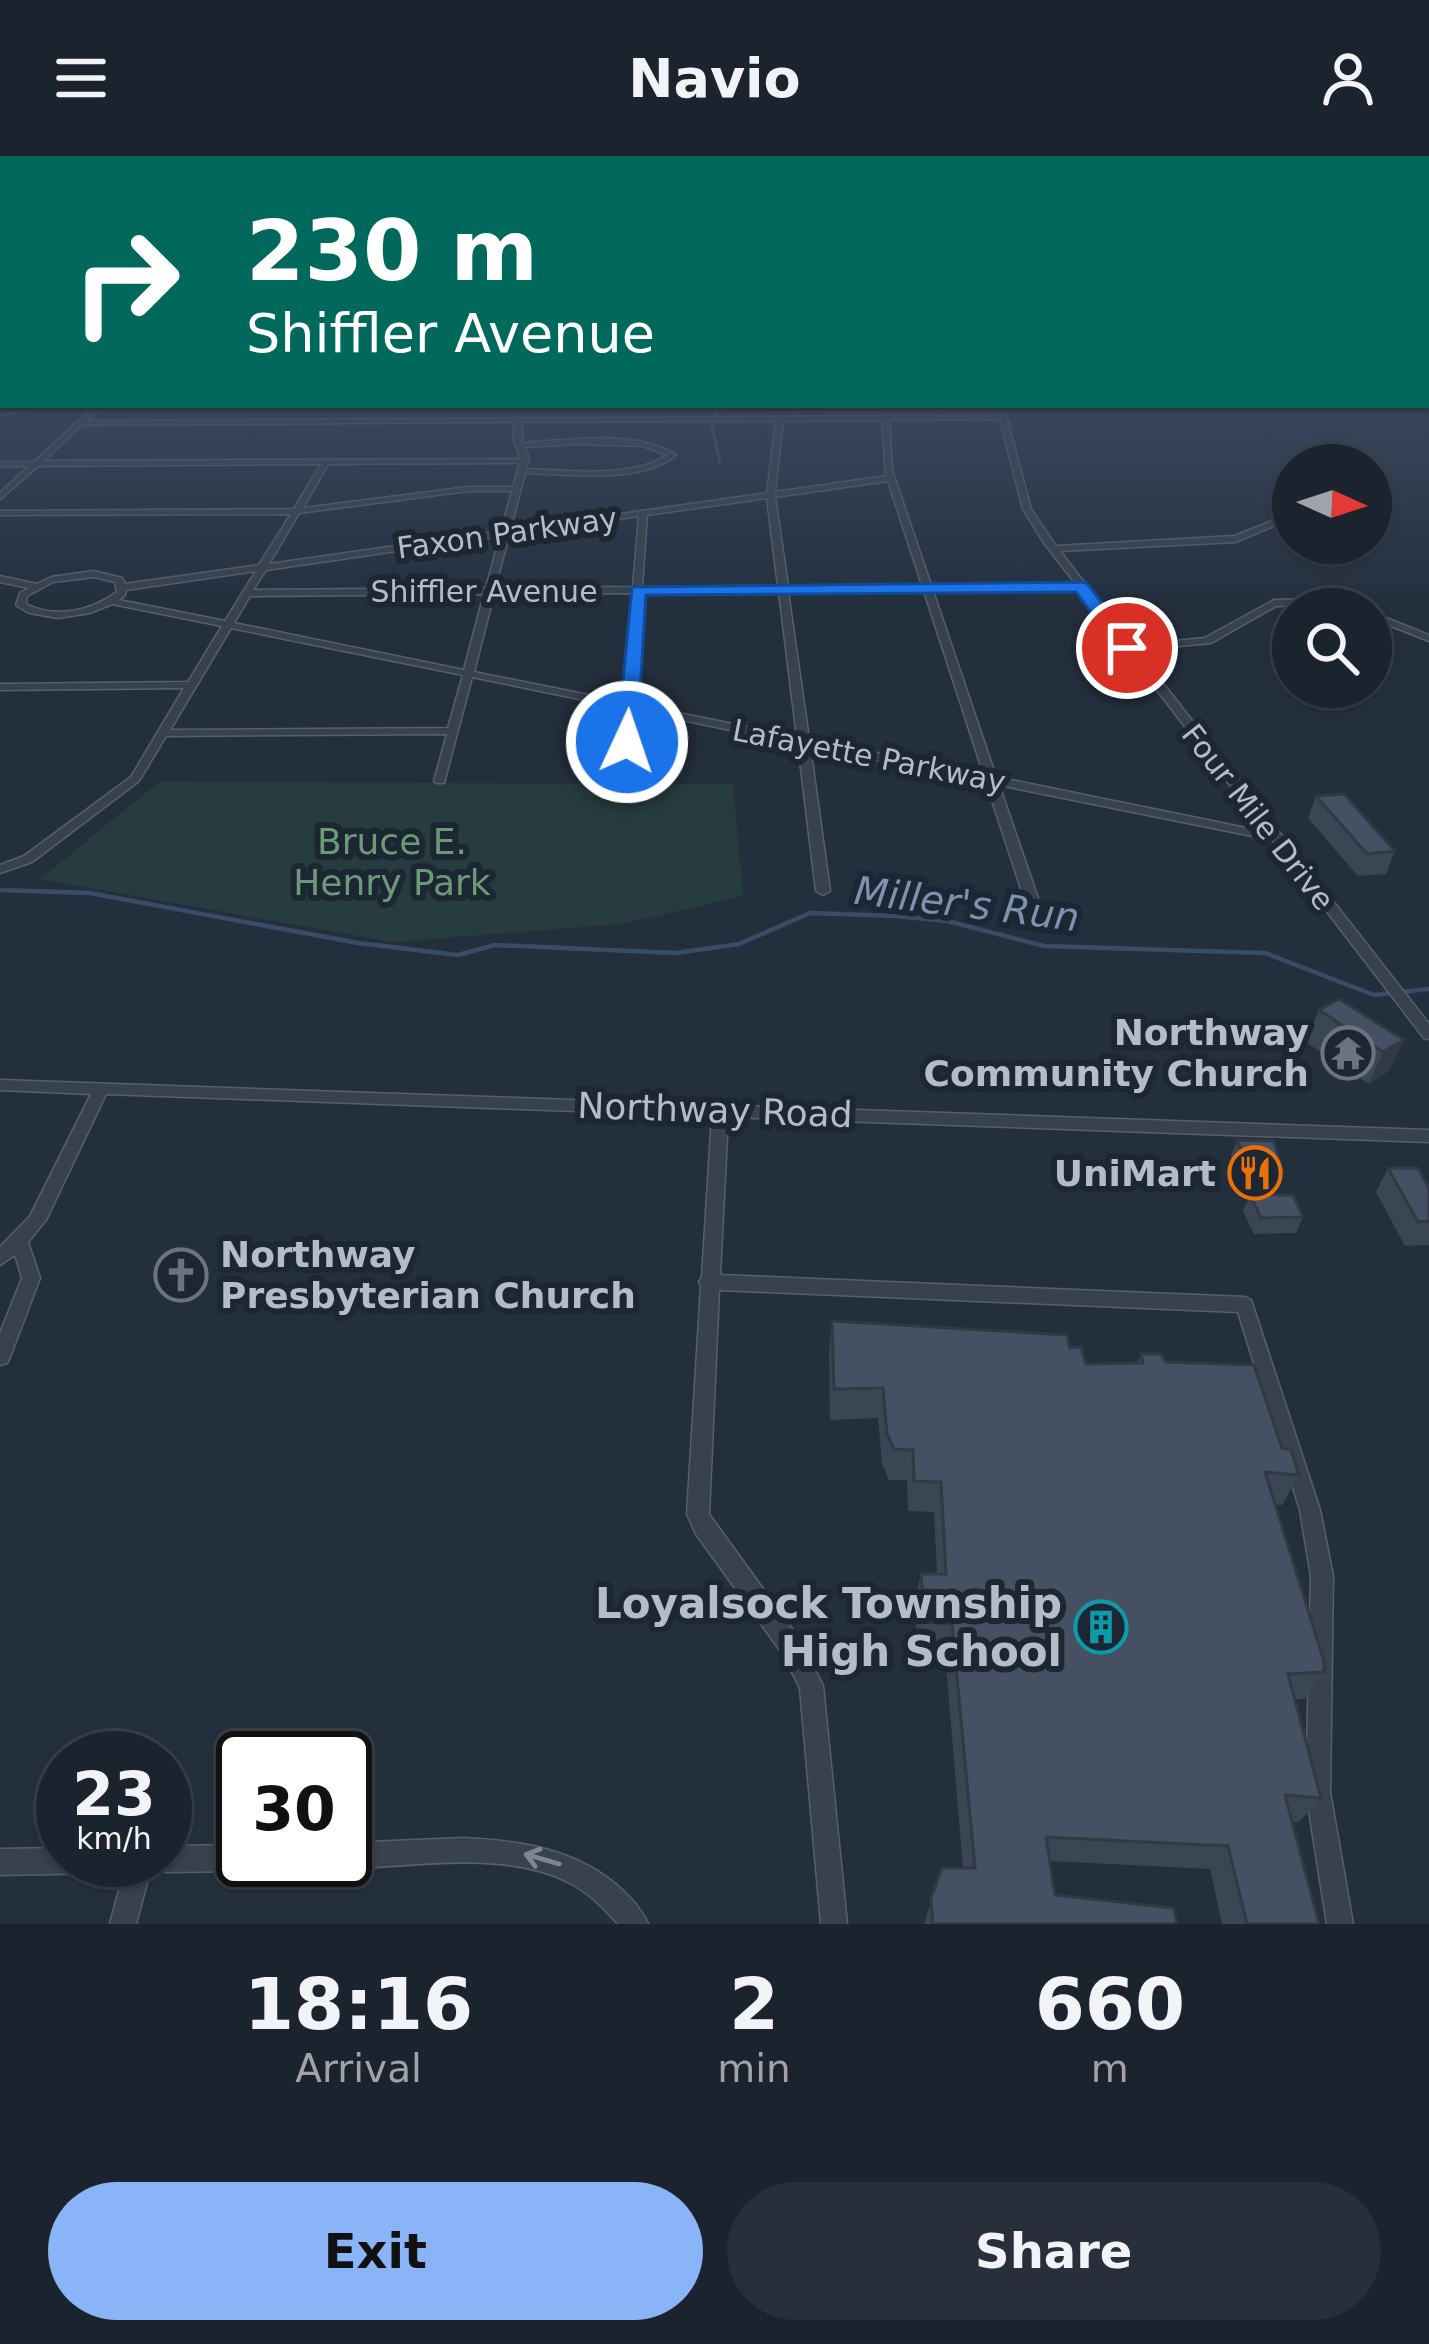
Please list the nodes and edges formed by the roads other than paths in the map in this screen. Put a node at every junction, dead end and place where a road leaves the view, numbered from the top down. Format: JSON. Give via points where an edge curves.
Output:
{"nodes":[{"id":1,"x":61,"y":441,"type":"edge"},
{"id":2,"x":518,"y":441,"type":"edge"},
{"id":3,"x":777,"y":441,"type":"edge"},
{"id":4,"x":888,"y":441,"type":"edge"},
{"id":5,"x":1010,"y":441,"type":"edge"},
{"id":6,"x":520,"y":445,"type":"junction"},
{"id":7,"x":326,"y":462,"type":"junction"},
{"id":8,"x":0,"y":464,"type":"edge"},
{"id":9,"x":36,"y":464,"type":"junction"},
{"id":10,"x":522,"y":466,"type":"junction"},
{"id":11,"x":891,"y":478,"type":"junction"},
{"id":12,"x":518,"y":489,"type":"junction"},
{"id":13,"x":771,"y":496,"type":"junction"},
{"id":14,"x":0,"y":497,"type":"edge"},
{"id":15,"x":296,"y":511,"type":"junction"},
{"id":16,"x":0,"y":513,"type":"edge"},
{"id":17,"x":643,"y":514,"type":"junction"},
{"id":18,"x":1272,"y":523,"type":"edge"},
{"id":19,"x":507,"y":533,"type":"junction"},
{"id":20,"x":1053,"y":549,"type":"junction"},
{"id":21,"x":263,"y":567,"type":"junction"},
{"id":22,"x":0,"y":579,"type":"edge"},
{"id":23,"x":34,"y":586,"type":"junction"},
{"id":24,"x":124,"y":587,"type":"junction"},
{"id":25,"x":1081,"y":587,"type":"junction"},
{"id":26,"x":928,"y":588,"type":"junction"},
{"id":27,"x":783,"y":589,"type":"junction"},
{"id":28,"x":638,"y":590,"type":"junction"},
{"id":29,"x":490,"y":591,"type":"junction"},
{"id":30,"x":248,"y":593,"type":"junction"},
{"id":31,"x":20,"y":601,"type":"junction"},
{"id":32,"x":111,"y":601,"type":"junction"},
{"id":33,"x":3,"y":603,"type":"dead end"},
{"id":34,"x":1272,"y":604,"type":"edge"},
{"id":35,"x":1392,"y":623,"type":"edge"},
{"id":36,"x":229,"y":626,"type":"junction"},
{"id":37,"x":1429,"y":638,"type":"edge"},
{"id":38,"x":1127,"y":648,"type":"junction"},
{"id":39,"x":469,"y":674,"type":"junction"},
{"id":40,"x":193,"y":686,"type":"junction"},
{"id":41,"x":0,"y":687,"type":"edge"},
{"id":42,"x":630,"y":707,"type":"junction"},
{"id":43,"x":454,"y":731,"type":"junction"},
{"id":44,"x":164,"y":734,"type":"junction"},
{"id":45,"x":803,"y":743,"type":"junction"},
{"id":46,"x":625,"y":773,"type":"dead end"},
{"id":47,"x":440,"y":781,"type":"dead end"},
{"id":48,"x":993,"y":781,"type":"junction"},
{"id":49,"x":1274,"y":837,"type":"junction"},
{"id":50,"x":1,"y":869,"type":"edge"},
{"id":51,"x":823,"y":892,"type":"dead end"},
{"id":52,"x":1035,"y":910,"type":"dead end"},
{"id":53,"x":1429,"y":1034,"type":"edge"},
{"id":54,"x":0,"y":1084,"type":"edge"},
{"id":55,"x":100,"y":1089,"type":"junction"},
{"id":56,"x":720,"y":1110,"type":"junction"},
{"id":57,"x":1429,"y":1136,"type":"edge"},
{"id":58,"x":19,"y":1241,"type":"junction"},
{"id":59,"x":0,"y":1258,"type":"edge"},
{"id":60,"x":708,"y":1282,"type":"junction"},
{"id":61,"x":0,"y":1358,"type":"edge"},
{"id":62,"x":372,"y":1855,"type":"edge"},
{"id":63,"x":36,"y":1861,"type":"edge"},
{"id":64,"x":0,"y":1862,"type":"edge"},
{"id":65,"x":133,"y":1887,"type":"edge"},
{"id":66,"x":123,"y":1924,"type":"edge"},
{"id":67,"x":635,"y":1924,"type":"edge"},
{"id":68,"x":834,"y":1924,"type":"edge"},
{"id":69,"x":1340,"y":1924,"type":"edge"}],
"edges":[{"from":1,"to":9,"type":"street"},
{"from":2,"to":6,"type":"street"},
{"from":3,"to":13,"type":"street"},
{"from":4,"to":11,"type":"street"},
{"from":5,"to":20,"type":"street","name":"Four Mile Drive","via":[[1027,509]]},
{"from":6,"to":10,"type":"street"},
{"from":6,"to":10,"type":"street","via":[[641,444],[672,455],[642,469]]},
{"from":7,"to":9,"type":"street"},
{"from":7,"to":10,"type":"street"},
{"from":7,"to":15,"type":"street"},
{"from":8,"to":9,"type":"street"},
{"from":9,"to":14,"type":"street"},
{"from":10,"to":12,"type":"street"},
{"from":11,"to":13,"type":"street","name":"Faxon Parkway"},
{"from":11,"to":26,"type":"street"},
{"from":12,"to":15,"type":"street"},
{"from":12,"to":19,"type":"street"},
{"from":13,"to":17,"type":"street","name":"Faxon Parkway"},
{"from":13,"to":27,"type":"street"},
{"from":15,"to":16,"type":"street"},
{"from":15,"to":21,"type":"street"},
{"from":17,"to":19,"type":"street","name":"Faxon Parkway"},
{"from":17,"to":28,"type":"street"},
{"from":18,"to":20,"type":"street","via":[[1235,539]]},
{"from":19,"to":21,"type":"street","name":"Faxon Parkway"},
{"from":19,"to":29,"type":"street"},
{"from":20,"to":25,"type":"street","name":"Four Mile Drive"},
{"from":21,"to":24,"type":"street","name":"Faxon Parkway"},
{"from":21,"to":30,"type":"street"},
{"from":22,"to":23,"type":"street"},
{"from":23,"to":24,"type":"street","name":"Faxon Parkway","via":[[94,574]]},
{"from":23,"to":31,"type":"street"},
{"from":24,"to":32,"type":"street"},
{"from":25,"to":26,"type":"street","name":"Shiffler Avenue"},
{"from":25,"to":38,"type":"street","name":"Four Mile Drive"},
{"from":26,"to":27,"type":"street","name":"Shiffler Avenue"},
{"from":26,"to":48,"type":"street"},
{"from":27,"to":28,"type":"street","name":"Shiffler Avenue"},
{"from":27,"to":45,"type":"street"},
{"from":28,"to":29,"type":"street","name":"Shiffler Avenue"},
{"from":28,"to":42,"type":"street"},
{"from":29,"to":30,"type":"street","name":"Shiffler Avenue"},
{"from":29,"to":39,"type":"street"},
{"from":30,"to":36,"type":"street"},
{"from":31,"to":32,"type":"street","via":[[29,611],[53,614]]},
{"from":31,"to":33,"type":"street"},
{"from":32,"to":36,"type":"street","name":"Lafayette Parkway"},
{"from":34,"to":38,"type":"street","via":[[1208,641]]},
{"from":35,"to":37,"type":"street"},
{"from":36,"to":39,"type":"street","name":"Lafayette Parkway"},
{"from":36,"to":40,"type":"street"},
{"from":38,"to":49,"type":"street","name":"Four Mile Drive"},
{"from":39,"to":42,"type":"street","name":"Lafayette Parkway"},
{"from":39,"to":43,"type":"street"},
{"from":40,"to":41,"type":"street"},
{"from":40,"to":44,"type":"street"},
{"from":42,"to":45,"type":"street","name":"Lafayette Parkway"},
{"from":42,"to":46,"type":"street"},
{"from":43,"to":44,"type":"street"},
{"from":43,"to":47,"type":"street"},
{"from":44,"to":50,"type":"street","via":[[135,779],[28,859]]},
{"from":45,"to":48,"type":"street","name":"Lafayette Parkway"},
{"from":45,"to":51,"type":"street"},
{"from":48,"to":49,"type":"street","name":"Lafayette Parkway"},
{"from":48,"to":52,"type":"street"},
{"from":49,"to":53,"type":"street","name":"Four Mile Drive"},
{"from":54,"to":55,"type":"street","name":"Northway Road"},
{"from":55,"to":56,"type":"street","name":"Northway Road"},
{"from":55,"to":58,"type":"street","via":[[37,1220]]},
{"from":56,"to":57,"type":"street","name":"Northway Road"},
{"from":56,"to":60,"type":"street"},
{"from":58,"to":59,"type":"street"},
{"from":58,"to":61,"type":"street","via":[[31,1278]]},
{"from":60,"to":68,"type":"street","via":[[698,1514],[811,1686]]},
{"from":60,"to":69,"type":"street","via":[[1245,1305],[1310,1510],[1322,1576],[1318,1792]]},
{"from":67,"to":62,"type":"street","one_way":true,"via":[[600,1884],[540,1857]]},
{"from":63,"to":64,"type":"street"},
{"from":65,"to":66,"type":"street"}]}
